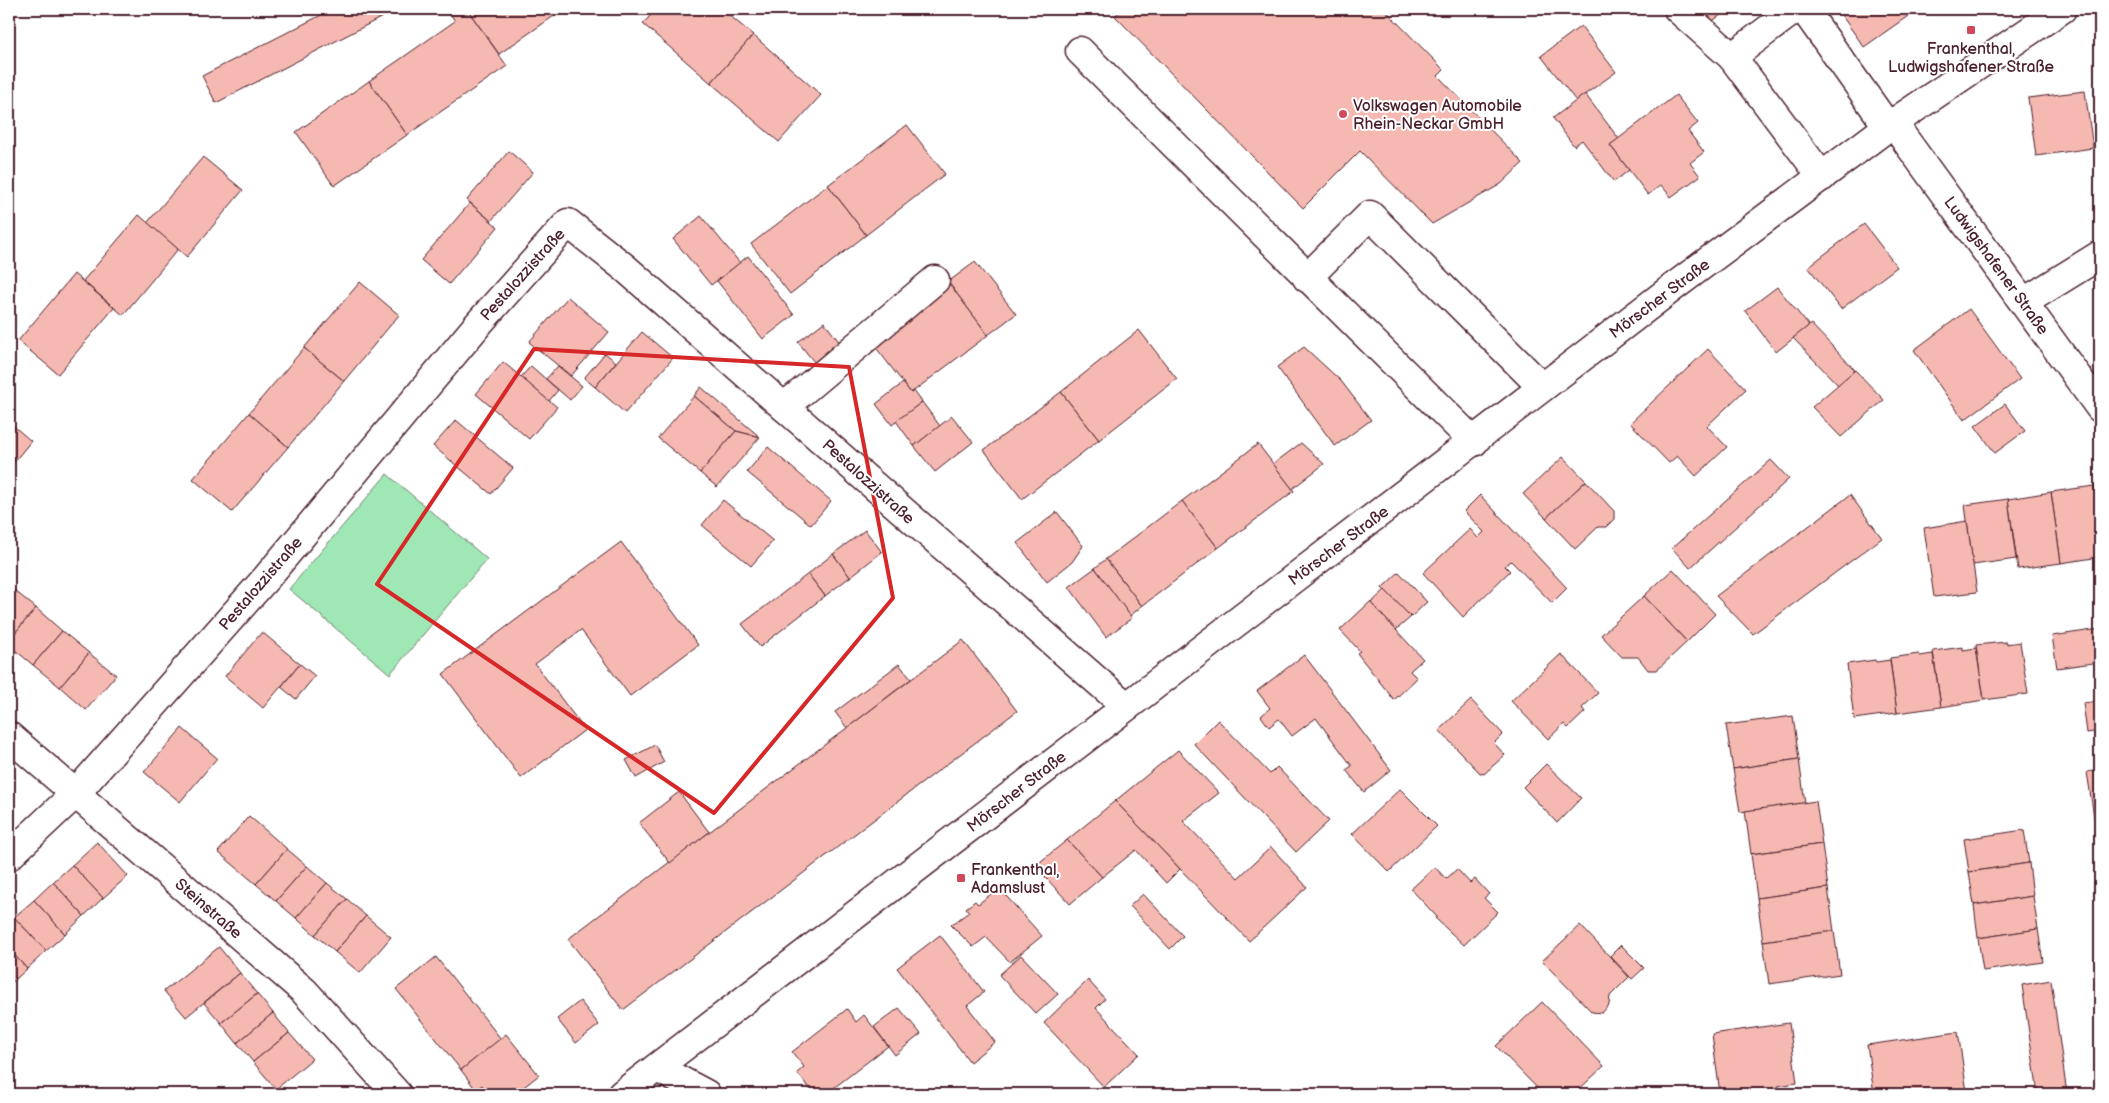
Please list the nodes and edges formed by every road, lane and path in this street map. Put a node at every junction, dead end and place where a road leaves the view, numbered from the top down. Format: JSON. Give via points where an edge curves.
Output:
{"nodes":[{"id":1,"x":1678,"y":9,"type":"edge"},
{"id":2,"x":1795,"y":9,"type":"edge"},
{"id":3,"x":1804,"y":9,"type":"edge"},
{"id":4,"x":2062,"y":9,"type":"edge"},
{"id":5,"x":1080,"y":51,"type":"dead end"},
{"id":6,"x":1732,"y":57,"type":"junction"},
{"id":7,"x":1890,"y":125,"type":"junction"},
{"id":8,"x":1822,"y":177,"type":"junction"},
{"id":9,"x":2100,"y":255,"type":"edge"},
{"id":10,"x":1307,"y":278,"type":"junction"},
{"id":11,"x":935,"y":280,"type":"dead end"},
{"id":12,"x":2024,"y":302,"type":"junction"},
{"id":13,"x":1542,"y":387,"type":"junction"},
{"id":14,"x":784,"y":407,"type":"junction"},
{"id":15,"x":2100,"y":408,"type":"edge"},
{"id":16,"x":1474,"y":442,"type":"junction"},
{"id":17,"x":1126,"y":706,"type":"junction"},
{"id":18,"x":9,"y":736,"type":"edge"},
{"id":19,"x":76,"y":793,"type":"junction"},
{"id":20,"x":9,"y":856,"type":"edge"},
{"id":21,"x":657,"y":1068,"type":"junction"},
{"id":22,"x":396,"y":1094,"type":"edge"},
{"id":23,"x":622,"y":1094,"type":"edge"},
{"id":24,"x":706,"y":1094,"type":"edge"}],
"edges":[{"from":1,"to":6,"type":"street"},
{"from":2,"to":6,"type":"street"},
{"from":3,"to":7,"type":"street","name":"Ludwigshafener Straße"},
{"from":4,"to":7,"type":"street","name":"Mörscher Straße"},
{"from":5,"to":10,"type":"street"},
{"from":6,"to":8,"type":"street"},
{"from":7,"to":8,"type":"street","name":"Mörscher Straße"},
{"from":7,"to":12,"type":"street","name":"Ludwigshafener Straße"},
{"from":8,"to":13,"type":"street","name":"Mörscher Straße"},
{"from":9,"to":12,"type":"street"},
{"from":10,"to":13,"type":"street","via":[[1370,215]]},
{"from":10,"to":16,"type":"street"},
{"from":11,"to":14,"type":"street"},
{"from":12,"to":15,"type":"street","name":"Ludwigshafener Straße"},
{"from":13,"to":16,"type":"street","name":"Mörscher Straße"},
{"from":14,"to":17,"type":"street","name":"Pestalozzistraße"},
{"from":14,"to":19,"type":"street","name":"Pestalozzistraße","via":[[625,268],[568,223],[480,322],[268,576]]},
{"from":16,"to":17,"type":"street","name":"Mörscher Straße"},
{"from":17,"to":21,"type":"street","name":"Mörscher Straße"},
{"from":18,"to":19,"type":"street","name":"Steinstraße"},
{"from":19,"to":20,"type":"street","name":"Pestalozzistraße"},
{"from":19,"to":22,"type":"street","name":"Steinstraße","via":[[304,991]]},
{"from":21,"to":23,"type":"street","name":"Mörscher Straße"},
{"from":21,"to":24,"type":"street"}]}
